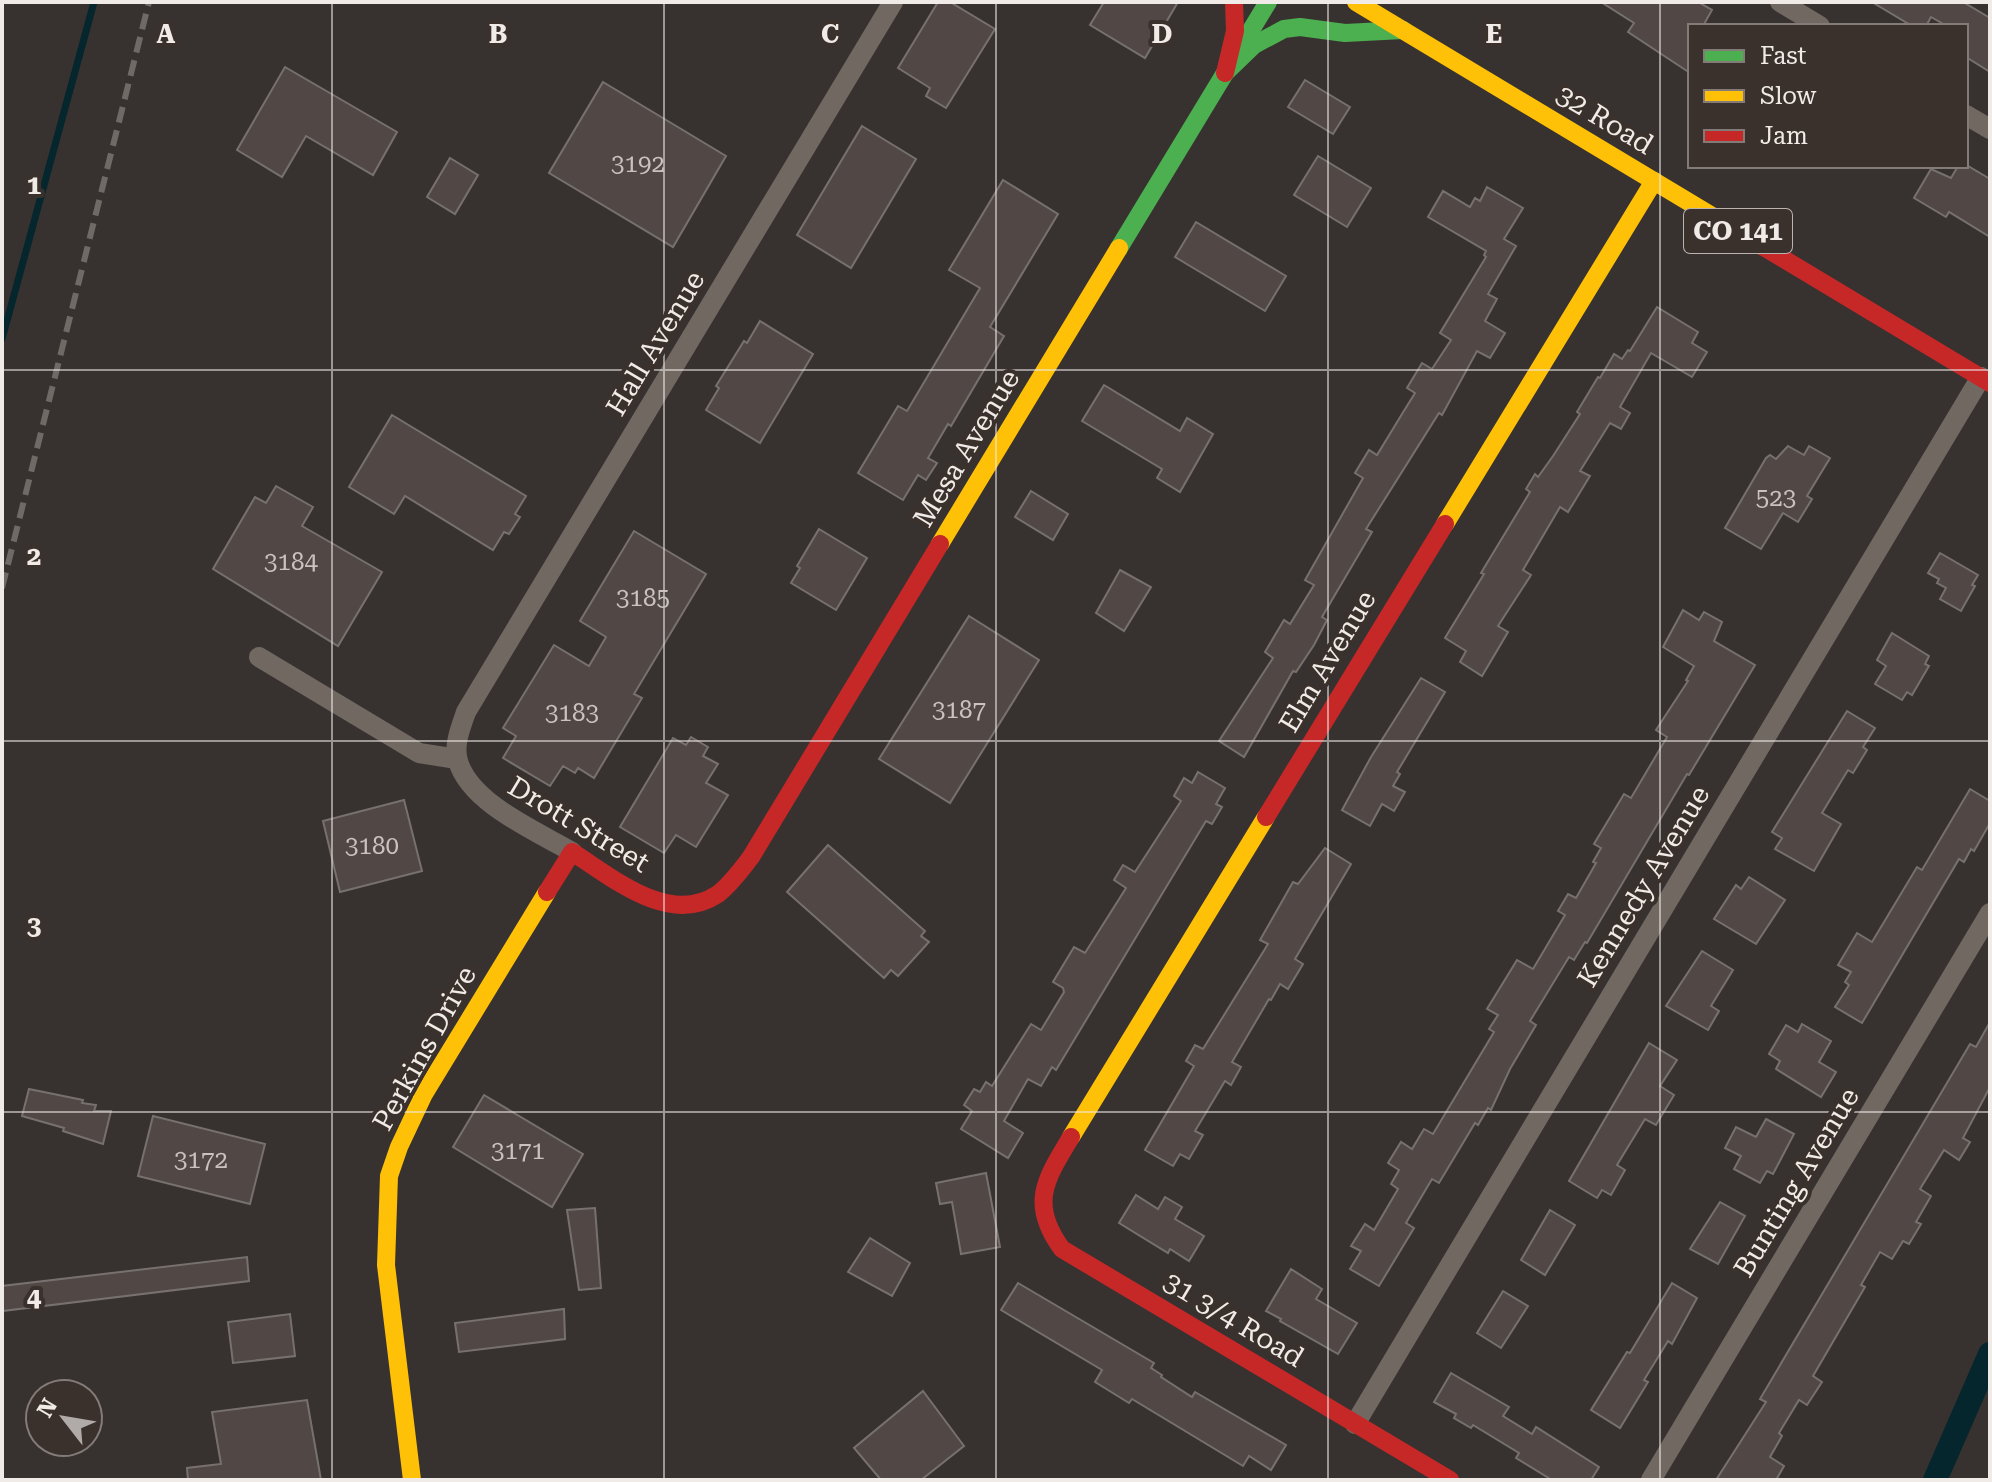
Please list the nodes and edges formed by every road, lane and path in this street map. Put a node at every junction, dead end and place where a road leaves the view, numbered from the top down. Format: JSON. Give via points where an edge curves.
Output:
{"nodes":[{"id":1,"x":893,"y":2,"type":"edge"},
{"id":2,"x":1234,"y":2,"type":"edge"},
{"id":3,"x":1268,"y":2,"type":"edge"},
{"id":4,"x":1356,"y":2,"type":"edge"},
{"id":5,"x":1780,"y":2,"type":"edge"},
{"id":6,"x":1817,"y":24,"type":"edge"},
{"id":7,"x":1403,"y":30,"type":"junction"},
{"id":8,"x":1225,"y":73,"type":"junction"},
{"id":9,"x":1968,"y":116,"type":"edge"},
{"id":10,"x":1990,"y":129,"type":"edge"},
{"id":11,"x":1654,"y":181,"type":"junction"},
{"id":12,"x":1986,"y":380,"type":"edge"},
{"id":13,"x":259,"y":657,"type":"dead end"},
{"id":14,"x":457,"y":759,"type":"junction"},
{"id":15,"x":572,"y":852,"type":"junction"},
{"id":16,"x":693,"y":905,"type":"joint"},
{"id":17,"x":1990,"y":913,"type":"edge"},
{"id":18,"x":1050,"y":1172,"type":"joint"},
{"id":19,"x":1355,"y":1424,"type":"junction"},
{"id":20,"x":412,"y":1480,"type":"edge"},
{"id":21,"x":1450,"y":1480,"type":"edge"},
{"id":22,"x":1651,"y":1480,"type":"edge"}],
"edges":[{"from":1,"to":14,"type":"street","name":"Hall Avenue","via":[[466,712]]},
{"from":2,"to":8,"type":"street","via":[[1235,31]]},
{"from":3,"to":8,"type":"street","name":"Mesa Avenue"},
{"from":4,"to":7,"type":"street","name":"32 Road","number":"CO 141"},
{"from":5,"to":6,"type":"street"},
{"from":7,"to":8,"type":"street","via":[[1284,29],[1254,45]]},
{"from":7,"to":11,"type":"street","name":"32 Road","number":"CO 141"},
{"from":8,"to":16,"type":"street","name":"Mesa Avenue","via":[[751,857],[714,896]]},
{"from":9,"to":10,"type":"street"},
{"from":11,"to":12,"type":"street","name":"32 Road","number":"CO 141"},
{"from":11,"to":18,"type":"street","name":"Elm Avenue"},
{"from":12,"to":19,"type":"street","name":"Kennedy Avenue"},
{"from":13,"to":14,"type":"street","via":[[419,753]]},
{"from":14,"to":15,"type":"street","name":"Drott Street","via":[[483,799]]},
{"from":15,"to":16,"type":"street","name":"Drott Street","via":[[655,902]]},
{"from":15,"to":20,"type":"street","name":"Perkins Drive","via":[[424,1094],[389,1176],[386,1265]]},
{"from":17,"to":22,"type":"street","name":"Bunting Avenue"},
{"from":18,"to":19,"type":"street","name":"31 3/4 Road","via":[[1043,1198],[1044,1226],[1062,1249]]},
{"from":19,"to":21,"type":"street","name":"31 3/4 Road"}]}
